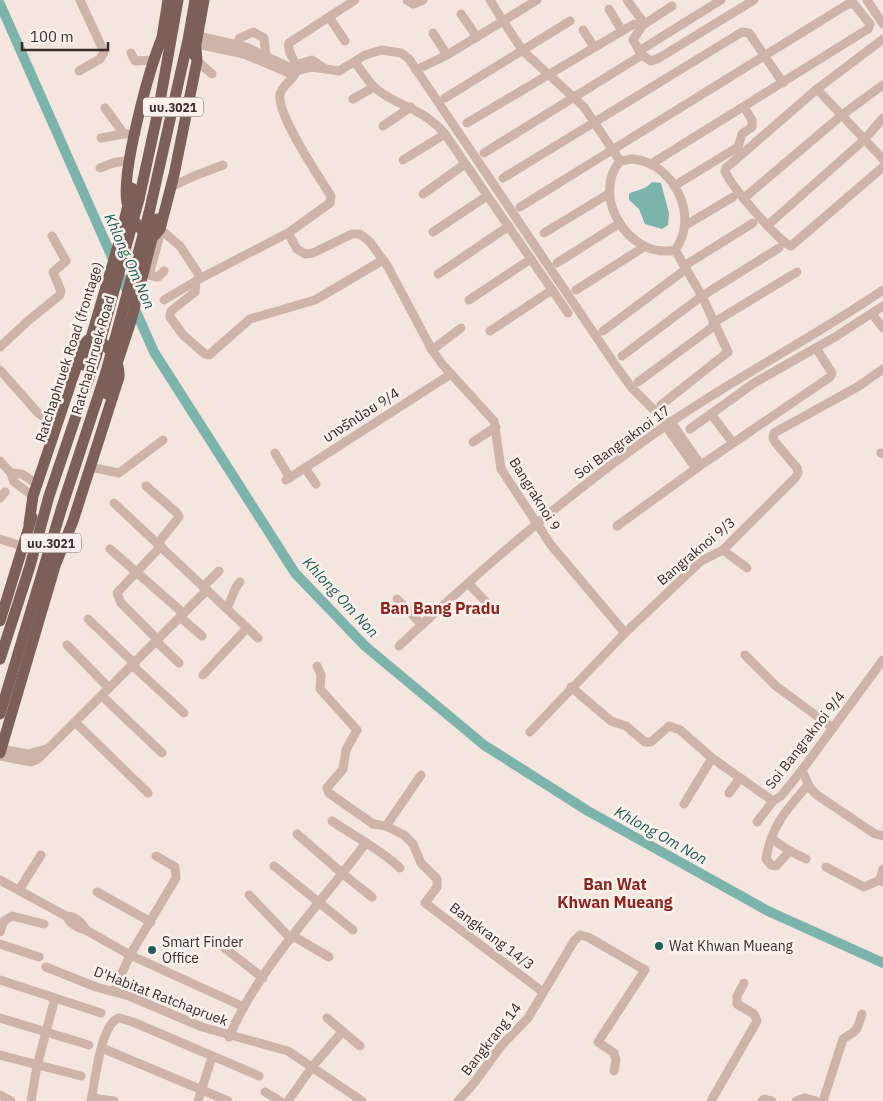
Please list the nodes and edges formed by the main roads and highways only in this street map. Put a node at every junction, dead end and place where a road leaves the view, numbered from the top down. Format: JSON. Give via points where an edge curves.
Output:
{"nodes":[{"id":1,"x":168,"y":0,"type":"edge"},
{"id":2,"x":178,"y":0,"type":"edge"},
{"id":3,"x":195,"y":0,"type":"edge"},
{"id":4,"x":204,"y":0,"type":"edge"},
{"id":5,"x":162,"y":38,"type":"junction"},
{"id":6,"x":197,"y":43,"type":"junction"},
{"id":7,"x":157,"y":223,"type":"junction"},
{"id":8,"x":29,"y":524,"type":"junction"},
{"id":9,"x":57,"y":561,"type":"junction"},
{"id":10,"x":0,"y":621,"type":"edge"},
{"id":11,"x":12,"y":621,"type":"junction"},
{"id":12,"x":26,"y":625,"type":"junction"},
{"id":13,"x":0,"y":645,"type":"edge"},
{"id":14,"x":0,"y":659,"type":"edge"},
{"id":15,"x":17,"y":693,"type":"junction"},
{"id":16,"x":0,"y":714,"type":"edge"},
{"id":17,"x":0,"y":753,"type":"edge"}],
"edges":[{"from":1,"to":5,"type":"main road","name":"Ratchaphruek Road (frontage)","number":"นบ.3021"},
{"from":2,"to":11,"type":"main road","name":"Ratchaphruek Road","number":"นบ.3021","bridge":true,"via":[[139,199],[96,357],[48,496]]},
{"from":3,"to":7,"type":"main road","name":"Ratchaphruek Road","number":"นบ.3021"},
{"from":4,"to":6,"type":"main road","number":"นบ.3021"},
{"from":5,"to":7,"type":"main road","via":[[152,60],[130,134],[126,188],[130,213],[138,226],[147,235],[155,235]]},
{"from":5,"to":8,"type":"main road","name":"Ratchaphruek Road (frontage)","number":"นบ.3021","bridge":true,"via":[[120,239],[83,365]]},
{"from":6,"to":7,"type":"main road","number":"นบ.3021"},
{"from":6,"to":7,"type":"main road","via":[[197,61],[171,187]]},
{"from":7,"to":9,"type":"main road","number":"นบ.3021","bridge":true,"via":[[131,321],[68,516]]},
{"from":7,"to":12,"type":"main road","name":"Ratchaphruek Road","number":"นบ.3021","bridge":true},
{"from":8,"to":9,"type":"main road","via":[[33,496],[84,344],[97,338],[115,358],[119,377]]},
{"from":8,"to":10,"type":"main road","name":"Ratchaphruek Road (frontage)","number":"นบ.3021"},
{"from":9,"to":15,"type":"main road","number":"นบ.3021"},
{"from":11,"to":13,"type":"main road"},
{"from":11,"to":14,"type":"main road","name":"Ratchaphruek Road","number":"นบ.3021"},
{"from":12,"to":15,"type":"main road"},
{"from":12,"to":16,"type":"main road","name":"Ratchaphruek Road","number":"นบ.3021"},
{"from":15,"to":17,"type":"main road","number":"นบ.3021"}]}
